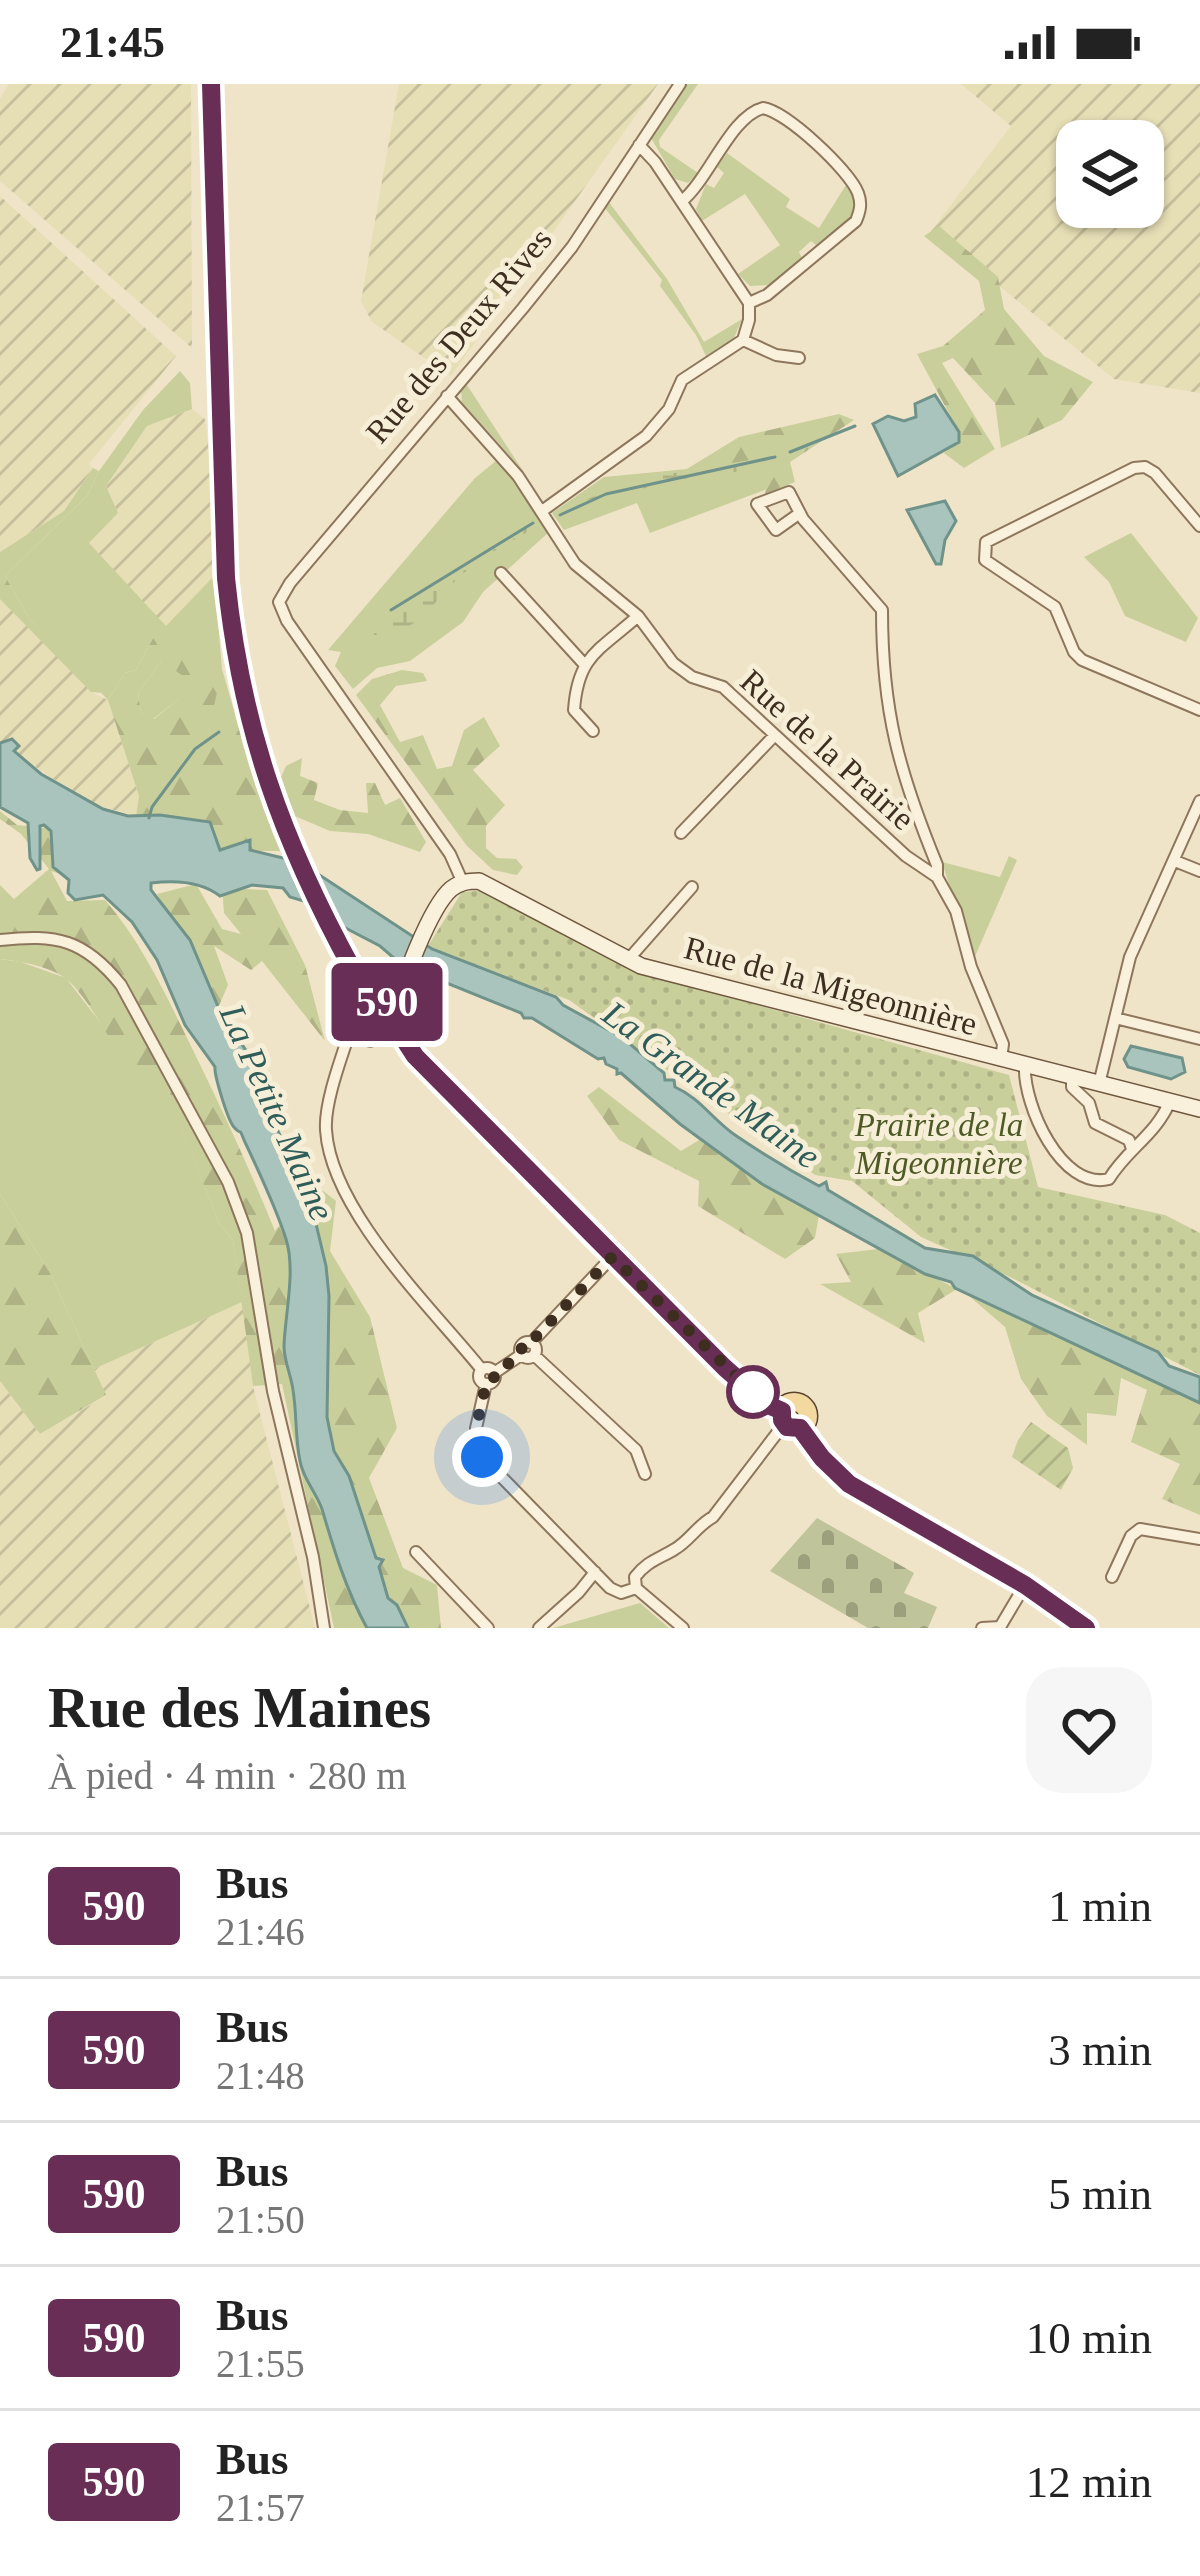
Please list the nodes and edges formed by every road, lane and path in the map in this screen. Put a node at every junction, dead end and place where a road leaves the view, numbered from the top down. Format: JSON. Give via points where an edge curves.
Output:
{"nodes":[{"id":1,"x":211,"y":84,"type":"edge"},
{"id":2,"x":680,"y":84,"type":"edge"},
{"id":3,"x":639,"y":145,"type":"junction"},
{"id":4,"x":682,"y":201,"type":"junction"},
{"id":5,"x":749,"y":303,"type":"junction"},
{"id":6,"x":743,"y":340,"type":"junction"},
{"id":7,"x":799,"y":358,"type":"dead end"},
{"id":8,"x":447,"y":396,"type":"junction"},
{"id":9,"x":542,"y":511,"type":"junction"},
{"id":10,"x":800,"y":512,"type":"dead end"},
{"id":11,"x":1200,"y":526,"type":"edge"},
{"id":12,"x":501,"y":573,"type":"dead end"},
{"id":13,"x":638,"y":616,"type":"junction"},
{"id":14,"x":584,"y":664,"type":"junction"},
{"id":15,"x":1200,"y":710,"type":"edge"},
{"id":16,"x":592,"y":731,"type":"dead end"},
{"id":17,"x":773,"y":737,"type":"junction"},
{"id":18,"x":1200,"y":801,"type":"edge"},
{"id":19,"x":681,"y":833,"type":"dead end"},
{"id":20,"x":1175,"y":861,"type":"junction"},
{"id":21,"x":1200,"y":871,"type":"edge"},
{"id":22,"x":937,"y":877,"type":"junction"},
{"id":23,"x":463,"y":883,"type":"junction"},
{"id":24,"x":692,"y":887,"type":"dead end"},
{"id":25,"x":0,"y":940,"type":"edge"},
{"id":26,"x":627,"y":961,"type":"junction"},
{"id":27,"x":375,"y":1016,"type":"junction"},
{"id":28,"x":1115,"y":1018,"type":"junction"},
{"id":29,"x":1200,"y":1040,"type":"edge"},
{"id":30,"x":345,"y":1054,"type":"junction"},
{"id":31,"x":1001,"y":1060,"type":"junction"},
{"id":32,"x":1025,"y":1066,"type":"junction"},
{"id":33,"x":1072,"y":1077,"type":"junction"},
{"id":34,"x":1100,"y":1084,"type":"junction"},
{"id":35,"x":1170,"y":1101,"type":"junction"},
{"id":36,"x":1200,"y":1109,"type":"edge"},
{"id":37,"x":1132,"y":1149,"type":"junction"},
{"id":38,"x":612,"y":1257,"type":"junction"},
{"id":39,"x":529,"y":1351,"type":"junction"},
{"id":40,"x":488,"y":1371,"type":"junction"},
{"id":41,"x":788,"y":1421,"type":"junction"},
{"id":42,"x":645,"y":1474,"type":"dead end"},
{"id":43,"x":1200,"y":1539,"type":"edge"},
{"id":44,"x":416,"y":1552,"type":"dead end"},
{"id":45,"x":595,"y":1572,"type":"junction"},
{"id":46,"x":1112,"y":1577,"type":"dead end"},
{"id":47,"x":1025,"y":1585,"type":"junction"},
{"id":48,"x":636,"y":1588,"type":"junction"},
{"id":49,"x":324,"y":1628,"type":"edge"},
{"id":50,"x":488,"y":1628,"type":"edge"},
{"id":51,"x":539,"y":1628,"type":"edge"},
{"id":52,"x":683,"y":1628,"type":"edge"},
{"id":53,"x":982,"y":1628,"type":"edge"},
{"id":54,"x":1086,"y":1628,"type":"edge"}],
"edges":[{"from":1,"to":27,"type":"main road","via":[[234,653],[277,812]]},
{"from":2,"to":3,"type":"street","name":"Rue des Deux Rives"},
{"from":3,"to":4,"type":"street"},
{"from":3,"to":8,"type":"street","name":"Rue des Deux Rives","via":[[572,247]]},
{"from":4,"to":5,"type":"street"},
{"from":4,"to":5,"type":"street","via":[[748,114],[763,108],[786,116],[856,187],[856,221]]},
{"from":5,"to":6,"type":"street"},
{"from":6,"to":7,"type":"street"},
{"from":6,"to":9,"type":"street","via":[[682,380],[646,436]]},
{"from":8,"to":9,"type":"street","name":"Rue de la Prairie"},
{"from":8,"to":23,"type":"street","name":"Rue des Deux Rives","via":[[279,602]]},
{"from":9,"to":13,"type":"street","name":"Rue de la Prairie","via":[[575,564]]},
{"from":10,"to":22,"type":"street","via":[[882,610],[889,726]]},
{"from":11,"to":15,"type":"street","via":[[1145,467],[986,542],[985,560],[1055,607],[1082,660]]},
{"from":12,"to":14,"type":"street"},
{"from":13,"to":14,"type":"street"},
{"from":13,"to":17,"type":"street","name":"Rue de la Prairie","via":[[674,663],[723,687]]},
{"from":14,"to":16,"type":"street","via":[[574,710]]},
{"from":17,"to":19,"type":"street"},
{"from":17,"to":22,"type":"street","name":"Rue de la Prairie"},
{"from":18,"to":20,"type":"street"},
{"from":20,"to":21,"type":"street"},
{"from":20,"to":28,"type":"street","via":[[1130,957]]},
{"from":22,"to":31,"type":"street","via":[[1003,1044]]},
{"from":23,"to":26,"type":"street","name":"Rue de la Migeonnière","via":[[494,886]]},
{"from":23,"to":27,"type":"street","via":[[445,897],[402,988]]},
{"from":24,"to":26,"type":"street"},
{"from":25,"to":49,"type":"street","via":[[64,937],[103,962],[228,1182],[247,1233]]},
{"from":26,"to":31,"type":"street","name":"Rue de la Migeonnière"},
{"from":27,"to":30,"type":"street"},
{"from":27,"to":30,"type":"street"},
{"from":27,"to":38,"type":"main road"},
{"from":28,"to":29,"type":"street"},
{"from":28,"to":34,"type":"street"},
{"from":30,"to":40,"type":"street","via":[[326,1131],[344,1192]]},
{"from":31,"to":32,"type":"street","name":"Rue de la Migeonnière"},
{"from":32,"to":33,"type":"street","name":"Rue de la Migeonnière"},
{"from":32,"to":37,"type":"street","via":[[1036,1116],[1074,1171],[1104,1182]]},
{"from":33,"to":34,"type":"street","name":"Rue de la Migeonnière"},
{"from":33,"to":37,"type":"street","via":[[1096,1124]]},
{"from":34,"to":35,"type":"street","name":"Rue de la Migeonnière"},
{"from":35,"to":36,"type":"street","name":"Rue de la Migeonnière"},
{"from":35,"to":37,"type":"street"},
{"from":38,"to":39,"type":"street"},
{"from":38,"to":41,"type":"main road"},
{"from":39,"to":40,"type":"street"},
{"from":39,"to":42,"type":"street","via":[[636,1450]]},
{"from":40,"to":45,"type":"street","via":[[479,1378],[486,1384],[476,1428],[482,1457]]},
{"from":41,"to":47,"type":"main road","via":[[849,1484]]},
{"from":41,"to":48,"type":"street","via":[[713,1517],[646,1563]]},
{"from":43,"to":46,"type":"street","via":[[1140,1528]]},
{"from":44,"to":50,"type":"street"},
{"from":45,"to":48,"type":"street","via":[[621,1593]]},
{"from":45,"to":51,"type":"street"},
{"from":47,"to":53,"type":"street","via":[[1000,1627]]},
{"from":47,"to":54,"type":"main road"},
{"from":48,"to":52,"type":"street"}]}
